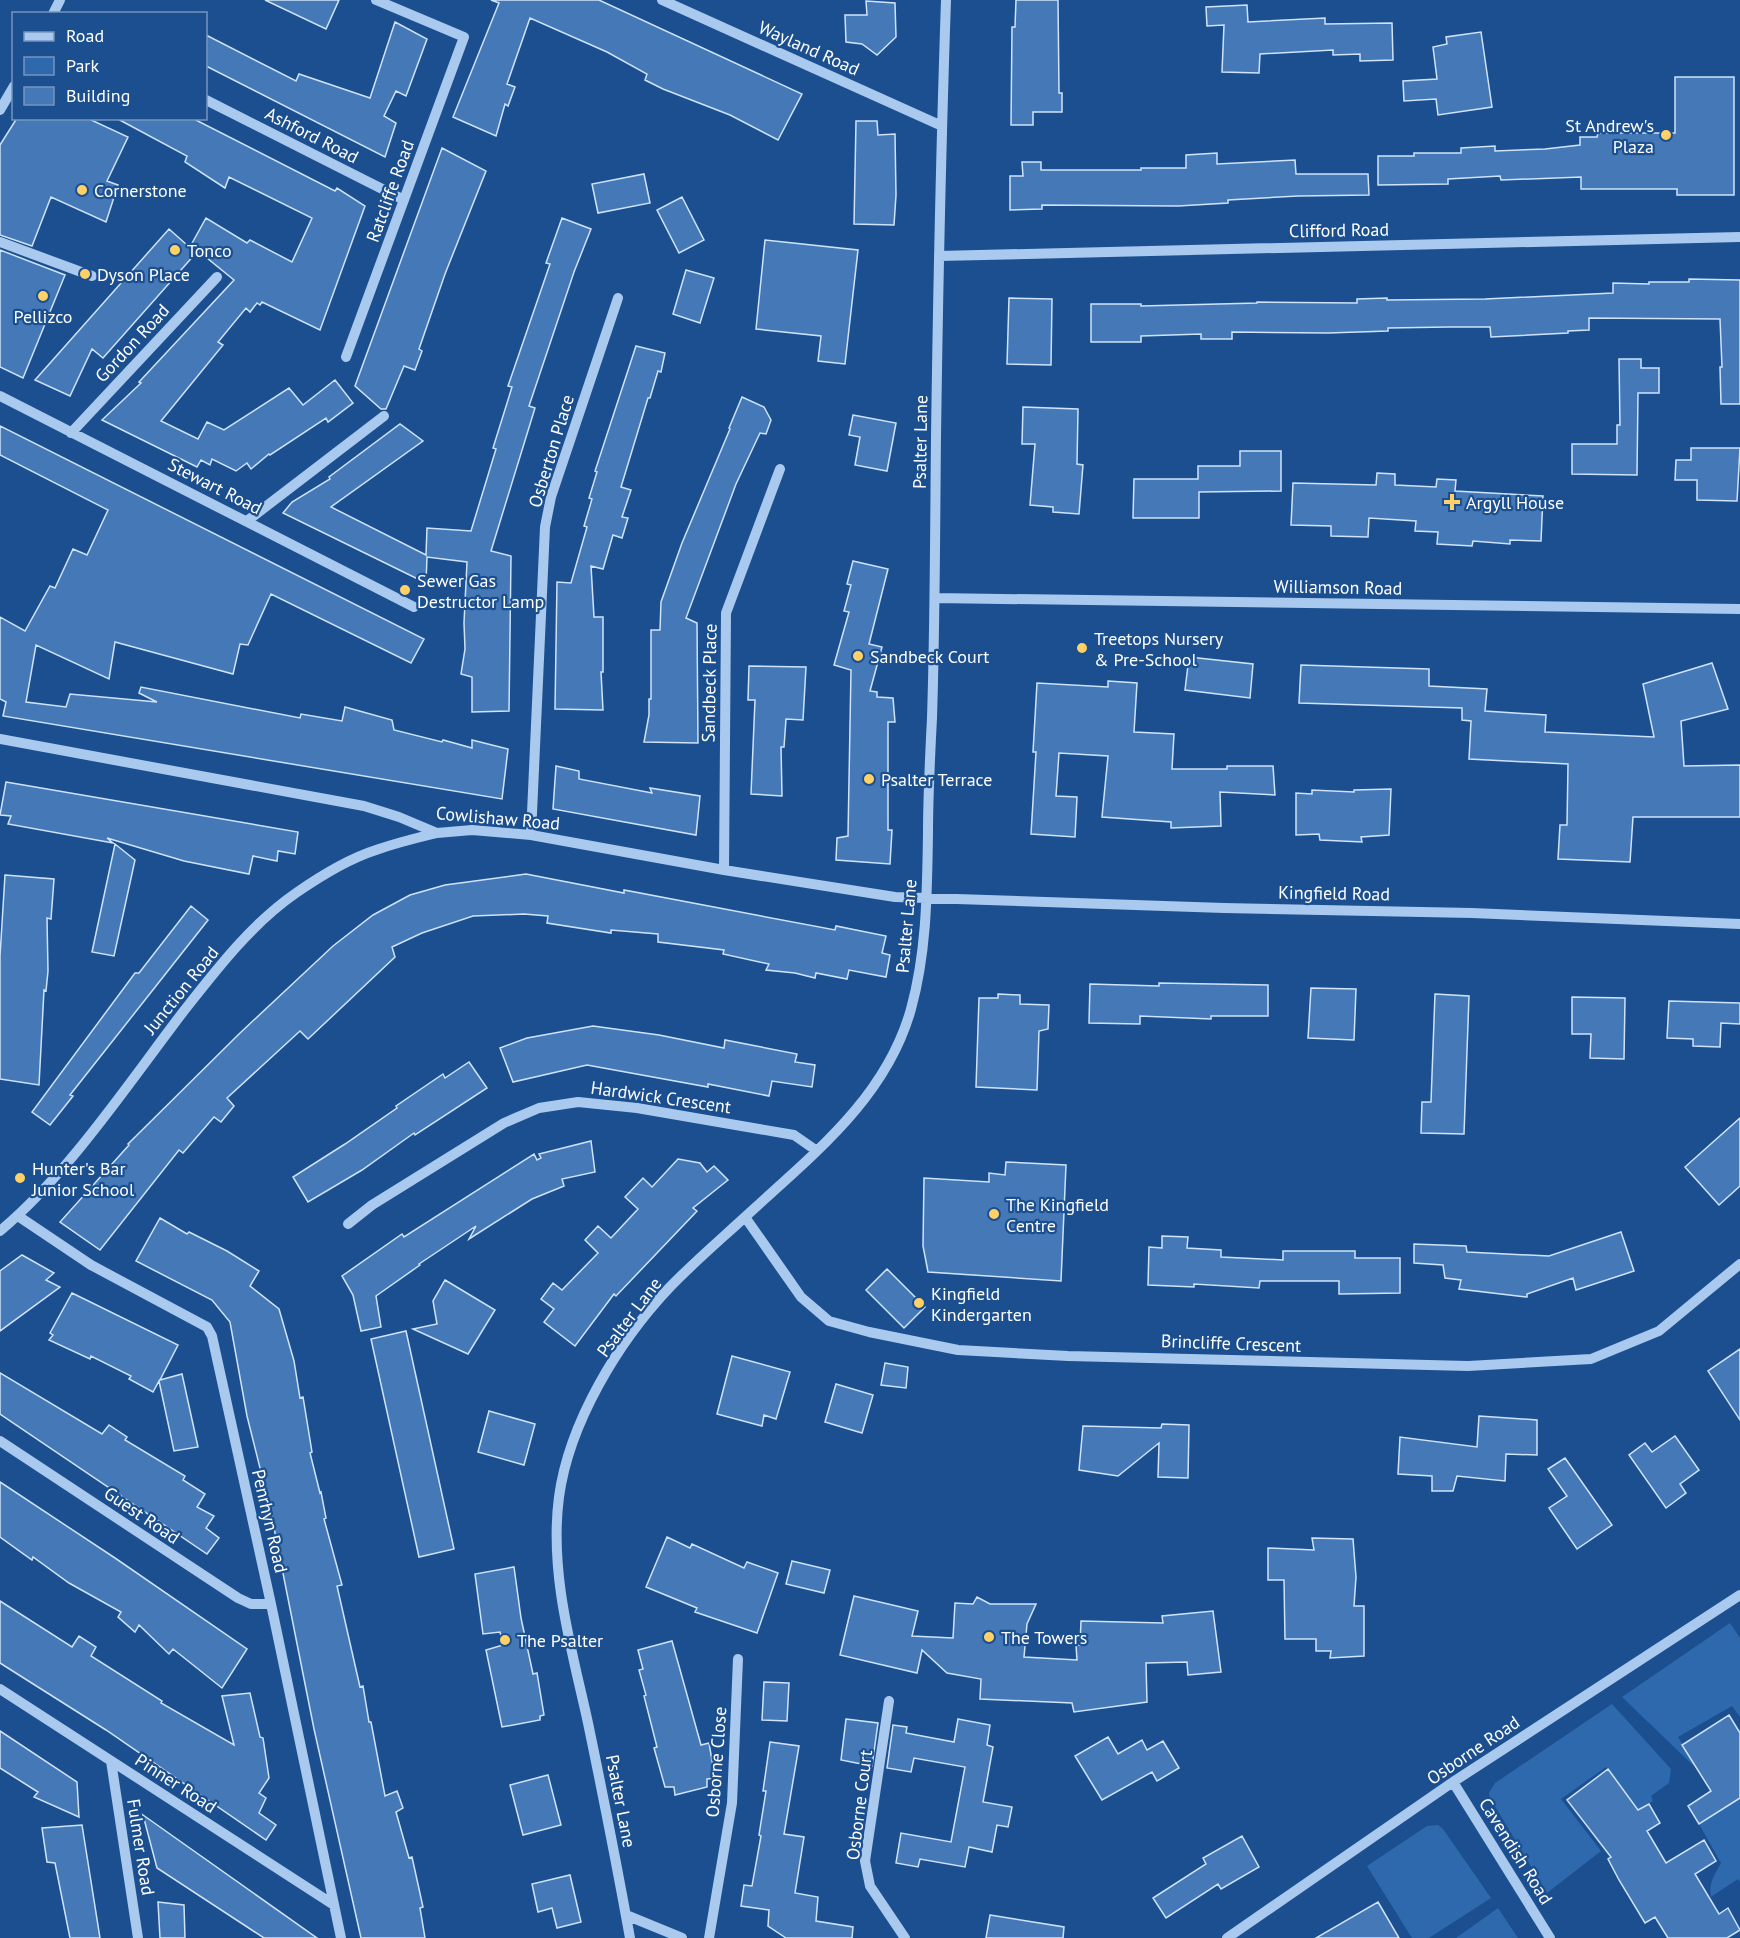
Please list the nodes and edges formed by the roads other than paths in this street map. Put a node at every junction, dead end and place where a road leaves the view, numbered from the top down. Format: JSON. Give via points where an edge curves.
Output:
{"nodes":[{"id":1,"x":376,"y":0,"type":"edge"},
{"id":2,"x":662,"y":0,"type":"edge"},
{"id":3,"x":945,"y":0,"type":"edge"},
{"id":4,"x":12,"y":89,"type":"edge"},
{"id":5,"x":207,"y":101,"type":"edge"},
{"id":6,"x":0,"y":110,"type":"edge"},
{"id":7,"x":942,"y":126,"type":"junction"},
{"id":8,"x":404,"y":200,"type":"junction"},
{"id":9,"x":1740,"y":237,"type":"edge"},
{"id":10,"x":0,"y":242,"type":"edge"},
{"id":11,"x":939,"y":256,"type":"junction"},
{"id":12,"x":92,"y":276,"type":"dead end"},
{"id":13,"x":218,"y":277,"type":"dead end"},
{"id":14,"x":618,"y":298,"type":"dead end"},
{"id":15,"x":346,"y":357,"type":"dead end"},
{"id":16,"x":0,"y":396,"type":"edge"},
{"id":17,"x":384,"y":416,"type":"dead end"},
{"id":18,"x":71,"y":433,"type":"junction"},
{"id":19,"x":780,"y":469,"type":"dead end"},
{"id":20,"x":247,"y":521,"type":"junction"},
{"id":21,"x":935,"y":598,"type":"junction"},
{"id":22,"x":414,"y":607,"type":"dead end"},
{"id":23,"x":1740,"y":609,"type":"edge"},
{"id":24,"x":0,"y":739,"type":"edge"},
{"id":25,"x":437,"y":832,"type":"junction"},
{"id":26,"x":531,"y":835,"type":"junction"},
{"id":27,"x":724,"y":870,"type":"junction"},
{"id":28,"x":927,"y":899,"type":"junction"},
{"id":29,"x":1740,"y":924,"type":"edge"},
{"id":30,"x":818,"y":1151,"type":"junction"},
{"id":31,"x":18,"y":1216,"type":"junction"},
{"id":32,"x":745,"y":1217,"type":"junction"},
{"id":33,"x":348,"y":1224,"type":"dead end"},
{"id":34,"x":0,"y":1231,"type":"edge"},
{"id":35,"x":1740,"y":1264,"type":"edge"},
{"id":36,"x":0,"y":1441,"type":"edge"},
{"id":37,"x":1740,"y":1595,"type":"edge"},
{"id":38,"x":271,"y":1604,"type":"junction"},
{"id":39,"x":738,"y":1659,"type":"dead end"},
{"id":40,"x":0,"y":1689,"type":"edge"},
{"id":41,"x":890,"y":1701,"type":"dead end"},
{"id":42,"x":111,"y":1761,"type":"junction"},
{"id":43,"x":1453,"y":1782,"type":"junction"},
{"id":44,"x":334,"y":1905,"type":"junction"},
{"id":45,"x":626,"y":1915,"type":"junction"},
{"id":46,"x":138,"y":1938,"type":"edge"},
{"id":47,"x":341,"y":1938,"type":"edge"},
{"id":48,"x":630,"y":1938,"type":"edge"},
{"id":49,"x":682,"y":1938,"type":"edge"},
{"id":50,"x":709,"y":1938,"type":"edge"},
{"id":51,"x":905,"y":1938,"type":"edge"},
{"id":52,"x":1227,"y":1938,"type":"edge"},
{"id":53,"x":1550,"y":1938,"type":"edge"}],
"edges":[{"from":1,"to":8,"type":"street","name":"Ratcliffe Road","via":[[464,37]]},
{"from":2,"to":7,"type":"street","name":"Wayland Road"},
{"from":3,"to":7,"type":"street","name":"Psalter Lane"},
{"from":4,"to":6,"type":"street"},
{"from":5,"to":8,"type":"street","name":"Ashford Road"},
{"from":7,"to":11,"type":"street","name":"Psalter Lane"},
{"from":8,"to":15,"type":"street","name":"Ratcliffe Road"},
{"from":9,"to":11,"type":"street","name":"Clifford Road"},
{"from":10,"to":12,"type":"street"},
{"from":11,"to":21,"type":"street","name":"Psalter Lane"},
{"from":13,"to":18,"type":"street","name":"Gordon Road"},
{"from":14,"to":26,"type":"street","name":"Osberton Place","via":[[551,497],[545,527]]},
{"from":16,"to":18,"type":"street","name":"Stewart Road"},
{"from":17,"to":20,"type":"street"},
{"from":18,"to":20,"type":"street","name":"Stewart Road"},
{"from":19,"to":27,"type":"street","name":"Sandbeck Place","via":[[726,613]]},
{"from":20,"to":22,"type":"street","name":"Stewart Road"},
{"from":21,"to":23,"type":"street","name":"Williamson Road"},
{"from":21,"to":28,"type":"street","name":"Psalter Lane"},
{"from":24,"to":25,"type":"street","name":"Cowlishaw Road","via":[[364,806]]},
{"from":25,"to":26,"type":"street","name":"Cowlishaw Road","via":[[472,830]]},
{"from":25,"to":31,"type":"street","name":"Junction Road","via":[[374,850],[339,868],[295,894],[258,925],[207,981],[90,1134]]},
{"from":26,"to":27,"type":"street","name":"Cowlishaw Road"},
{"from":27,"to":28,"type":"street","name":"Cowlishaw Road","via":[[883,896]]},
{"from":28,"to":29,"type":"street","name":"Kingfield Road","via":[[1472,912]]},
{"from":28,"to":30,"type":"street","name":"Psalter Lane","via":[[922,962],[902,1035],[876,1084]]},
{"from":30,"to":32,"type":"street","name":"Psalter Lane"},
{"from":30,"to":33,"type":"street","name":"Hardwick Crescent","via":[[794,1135],[637,1108],[578,1102],[539,1108],[504,1123]]},
{"from":31,"to":34,"type":"street","name":"Junction Road"},
{"from":31,"to":38,"type":"street","name":"Penrhyn Road","via":[[91,1265],[207,1327]]},
{"from":32,"to":35,"type":"street","name":"Brincliffe Crescent","via":[[801,1297],[829,1321],[958,1350],[1068,1356],[1468,1366],[1591,1359],[1659,1331]]},
{"from":32,"to":45,"type":"street","name":"Psalter Lane","via":[[668,1289],[627,1339],[595,1393],[572,1444],[559,1496],[557,1551],[565,1617]]},
{"from":36,"to":38,"type":"street","name":"Guest Road","via":[[238,1598],[251,1604]]},
{"from":37,"to":43,"type":"street","name":"Osborne Road"},
{"from":38,"to":44,"type":"street","name":"Penrhyn Road"},
{"from":39,"to":50,"type":"street","name":"Osborne Close","via":[[732,1803]]},
{"from":40,"to":42,"type":"street","name":"Pinner Road"},
{"from":41,"to":51,"type":"street","name":"Osborne Court","via":[[865,1861],[870,1886]]},
{"from":42,"to":44,"type":"street","name":"Pinner Road"},
{"from":42,"to":46,"type":"street","name":"Fulmer Road"},
{"from":43,"to":52,"type":"street","name":"Osborne Road"},
{"from":43,"to":53,"type":"street","name":"Cavendish Road"},
{"from":44,"to":47,"type":"street","name":"Penrhyn Road"},
{"from":45,"to":48,"type":"street","name":"Psalter Lane"},
{"from":45,"to":49,"type":"street"}]}
